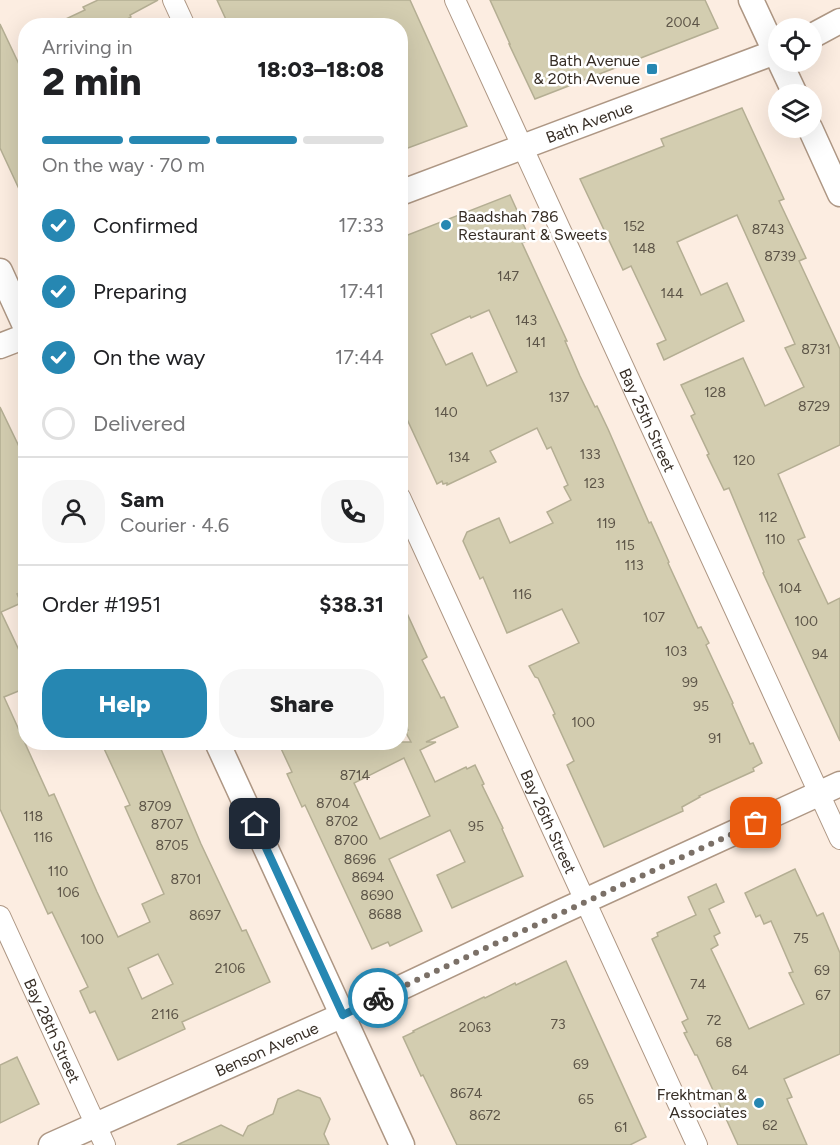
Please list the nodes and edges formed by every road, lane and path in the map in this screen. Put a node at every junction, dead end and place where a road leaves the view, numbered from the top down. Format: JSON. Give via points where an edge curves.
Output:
{"nodes":[{"id":1,"x":173,"y":0,"type":"edge"},
{"id":2,"x":455,"y":0,"type":"edge"},
{"id":3,"x":751,"y":0,"type":"edge"},
{"id":4,"x":181,"y":18,"type":"edge"},
{"id":5,"x":840,"y":21,"type":"edge"},
{"id":6,"x":822,"y":31,"type":"edge"},
{"id":7,"x":768,"y":35,"type":"edge"},
{"id":8,"x":768,"y":60,"type":"edge"},
{"id":9,"x":815,"y":138,"type":"edge"},
{"id":10,"x":523,"y":147,"type":"junction"},
{"id":11,"x":408,"y":190,"type":"edge"},
{"id":12,"x":840,"y":194,"type":"edge"},
{"id":13,"x":0,"y":271,"type":"edge"},
{"id":14,"x":18,"y":310,"type":"edge"},
{"id":15,"x":18,"y":339,"type":"edge"},
{"id":16,"x":0,"y":346,"type":"edge"},
{"id":17,"x":408,"y":514,"type":"edge"},
{"id":18,"x":221,"y":750,"type":"edge"},
{"id":19,"x":830,"y":789,"type":"edge"},
{"id":20,"x":840,"y":839,"type":"edge"},
{"id":21,"x":585,"y":901,"type":"junction"},
{"id":22,"x":0,"y":916,"type":"edge"},
{"id":23,"x":343,"y":1015,"type":"junction"},
{"id":24,"x":100,"y":1135,"type":"edge"},
{"id":25,"x":51,"y":1145,"type":"edge"},
{"id":26,"x":402,"y":1145,"type":"edge"},
{"id":27,"x":697,"y":1145,"type":"edge"}],
"edges":[{"from":1,"to":4,"type":"street"},
{"from":2,"to":10,"type":"street","name":"Bay 25th Street"},
{"from":3,"to":7,"type":"street"},
{"from":5,"to":6,"type":"street"},
{"from":8,"to":10,"type":"street","name":"Bath Avenue"},
{"from":9,"to":12,"type":"street"},
{"from":10,"to":11,"type":"street","name":"Bath Avenue"},
{"from":10,"to":19,"type":"street","name":"Bay 25th Street"},
{"from":13,"to":14,"type":"street"},
{"from":15,"to":16,"type":"street"},
{"from":17,"to":21,"type":"street","name":"Bay 26th Street"},
{"from":18,"to":23,"type":"street"},
{"from":19,"to":20,"type":"street","name":"Bay 25th Street"},
{"from":19,"to":21,"type":"street","name":"Benson Avenue"},
{"from":21,"to":23,"type":"street","name":"Benson Avenue"},
{"from":21,"to":27,"type":"street","name":"Bay 26th Street"},
{"from":22,"to":24,"type":"street","name":"Bay 28th Street"},
{"from":23,"to":24,"type":"street","name":"Benson Avenue"},
{"from":23,"to":26,"type":"street"},
{"from":24,"to":25,"type":"street","name":"Benson Avenue"}]}
